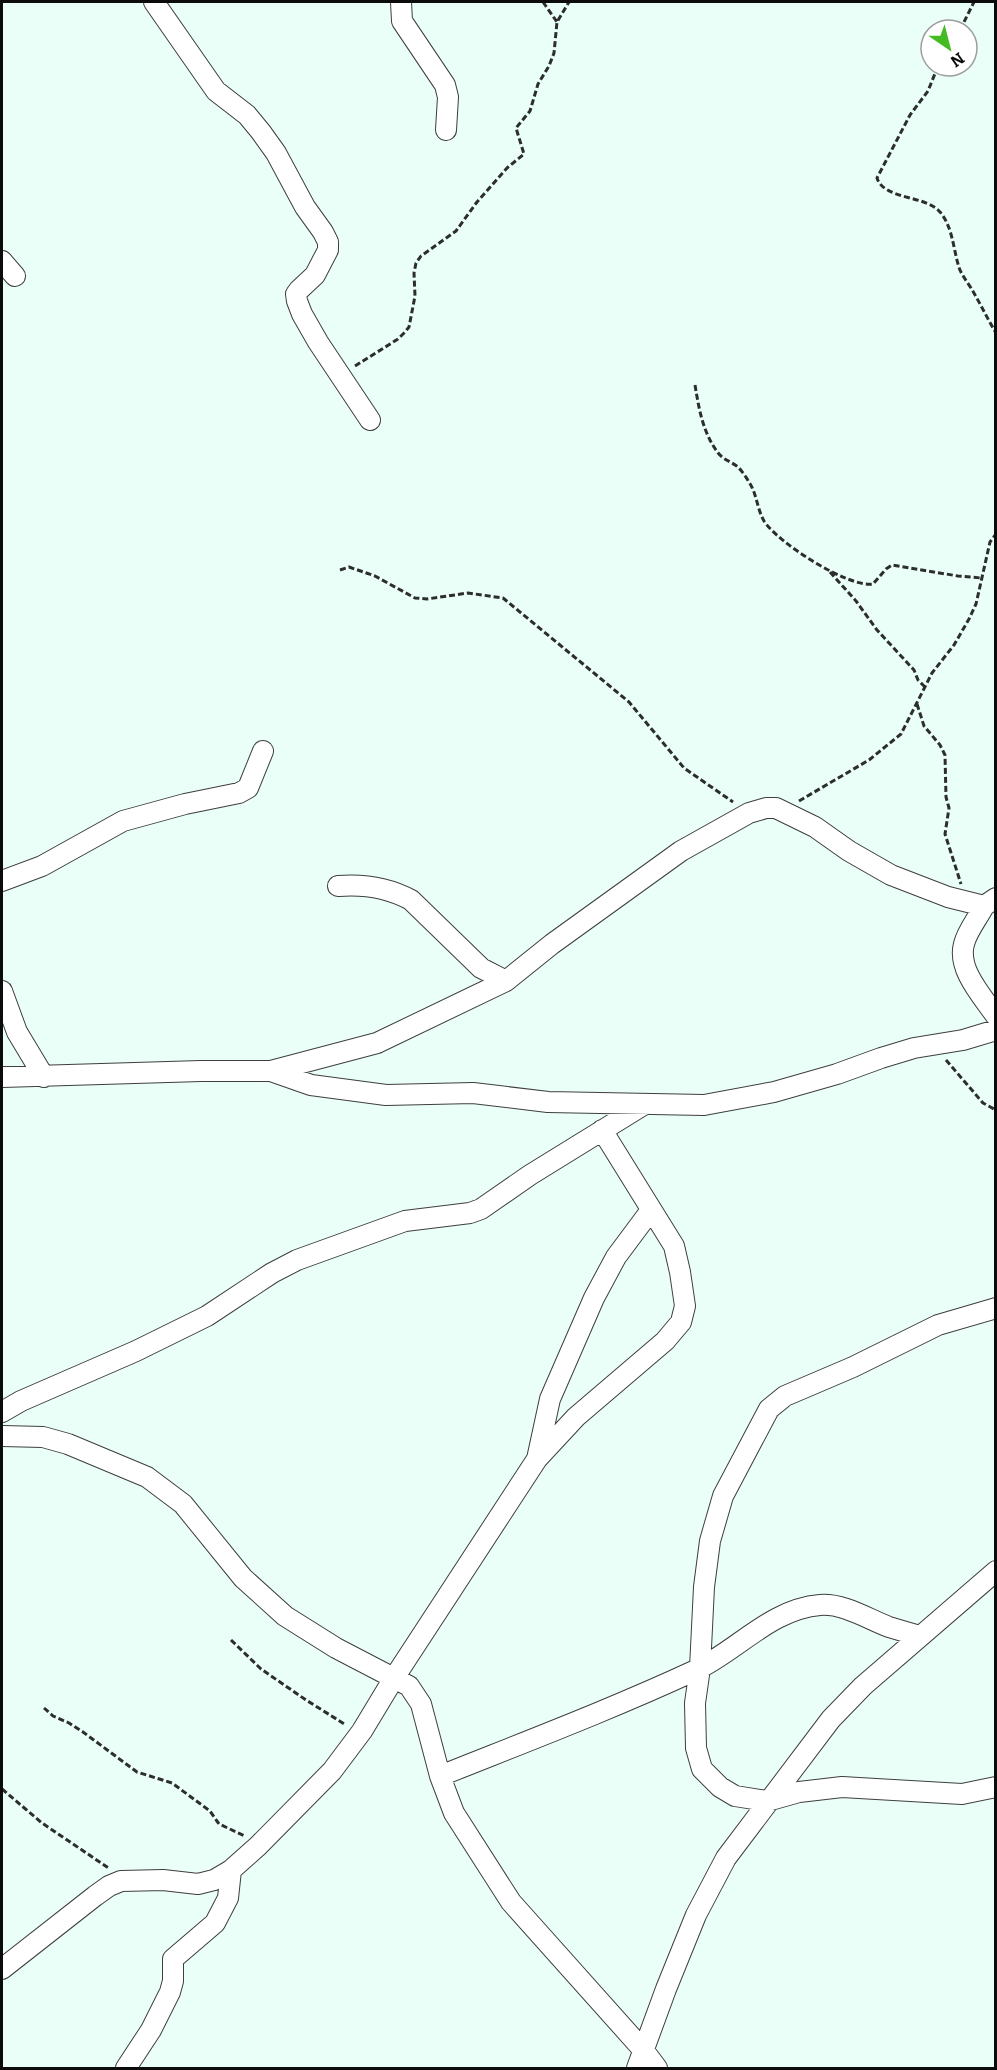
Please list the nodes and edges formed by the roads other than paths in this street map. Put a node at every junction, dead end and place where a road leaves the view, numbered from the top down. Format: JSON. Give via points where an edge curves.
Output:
{"nodes":[{"id":1,"x":154,"y":2,"type":"edge"},
{"id":2,"x":401,"y":2,"type":"edge"},
{"id":3,"x":446,"y":130,"type":"dead end"},
{"id":4,"x":2,"y":261,"type":"edge"},
{"id":5,"x":15,"y":276,"type":"dead end"},
{"id":6,"x":370,"y":420,"type":"dead end"},
{"id":7,"x":262,"y":751,"type":"dead end"},
{"id":8,"x":2,"y":881,"type":"edge"},
{"id":9,"x":338,"y":886,"type":"dead end"},
{"id":10,"x":990,"y":902,"type":"edge"},
{"id":11,"x":506,"y":981,"type":"junction"},
{"id":12,"x":2,"y":991,"type":"edge"},
{"id":13,"x":996,"y":1016,"type":"edge"},
{"id":14,"x":996,"y":1030,"type":"edge"},
{"id":15,"x":272,"y":1071,"type":"junction"},
{"id":16,"x":2,"y":1077,"type":"edge"},
{"id":17,"x":44,"y":1077,"type":"junction"},
{"id":18,"x":645,"y":1104,"type":"junction"},
{"id":19,"x":602,"y":1130,"type":"junction"},
{"id":20,"x":651,"y":1210,"type":"junction"},
{"id":21,"x":996,"y":1308,"type":"edge"},
{"id":22,"x":2,"y":1412,"type":"edge"},
{"id":23,"x":2,"y":1436,"type":"edge"},
{"id":24,"x":537,"y":1459,"type":"junction"},
{"id":25,"x":996,"y":1571,"type":"edge"},
{"id":26,"x":920,"y":1636,"type":"junction"},
{"id":27,"x":700,"y":1668,"type":"junction"},
{"id":28,"x":394,"y":1678,"type":"junction"},
{"id":29,"x":440,"y":1776,"type":"junction"},
{"id":30,"x":996,"y":1787,"type":"edge"},
{"id":31,"x":767,"y":1802,"type":"junction"},
{"id":32,"x":231,"y":1870,"type":"junction"},
{"id":33,"x":2,"y":1970,"type":"edge"},
{"id":34,"x":641,"y":2060,"type":"edge"},
{"id":35,"x":126,"y":2068,"type":"edge"},
{"id":36,"x":657,"y":2068,"type":"edge"}],
"edges":[{"from":1,"to":6,"type":"street","via":[[216,91],[247,115],[261,132],[324,232],[328,250],[315,275],[298,290],[297,301],[307,324]]},
{"from":2,"to":3,"type":"street","via":[[402,21],[444,85],[448,97]]},
{"from":4,"to":5,"type":"street"},
{"from":7,"to":8,"type":"street","via":[[248,788],[239,793],[123,821],[42,866]]},
{"from":9,"to":11,"type":"street","via":[[388,891],[411,900],[480,968]]},
{"from":10,"to":11,"type":"street","via":[[964,900],[891,876],[815,828],[777,808],[766,808],[749,813],[681,851]]},
{"from":10,"to":13,"type":"street","via":[[964,943],[963,955],[965,967]]},
{"from":11,"to":15,"type":"street","via":[[376,1042]]},
{"from":12,"to":17,"type":"street","via":[[17,1032]]},
{"from":14,"to":18,"type":"street","via":[[914,1048],[774,1092],[704,1105]]},
{"from":15,"to":17,"type":"street"},
{"from":15,"to":18,"type":"street","via":[[310,1085],[386,1095],[473,1093],[548,1101]]},
{"from":16,"to":17,"type":"street"},
{"from":18,"to":19,"type":"street"},
{"from":19,"to":20,"type":"street"},
{"from":19,"to":22,"type":"street","via":[[481,1209],[405,1221],[297,1260],[207,1316]]},
{"from":20,"to":24,"type":"street","via":[[616,1257],[594,1298],[550,1399]]},
{"from":20,"to":24,"type":"street","via":[[674,1246],[684,1306],[681,1322],[665,1341],[576,1417]]},
{"from":21,"to":27,"type":"street","via":[[938,1325],[785,1396],[769,1409],[723,1496],[710,1541]]},
{"from":23,"to":28,"type":"street","via":[[43,1437],[68,1444],[147,1477],[183,1504],[243,1578],[285,1616]]},
{"from":24,"to":28,"type":"street"},
{"from":25,"to":26,"type":"street"},
{"from":26,"to":27,"type":"street","via":[[841,1608],[800,1608],[776,1618]]},
{"from":26,"to":31,"type":"street","via":[[831,1719]]},
{"from":27,"to":29,"type":"street"},
{"from":27,"to":31,"type":"street","via":[[696,1748],[702,1769],[735,1796]]},
{"from":28,"to":29,"type":"street","via":[[409,1686],[422,1704]]},
{"from":28,"to":32,"type":"street","via":[[332,1771]]},
{"from":29,"to":34,"type":"street","via":[[454,1813],[511,1902]]},
{"from":30,"to":31,"type":"street","via":[[962,1794],[842,1787],[799,1792]]},
{"from":31,"to":34,"type":"street","via":[[726,1858],[696,1916]]},
{"from":32,"to":33,"type":"street","via":[[198,1884],[163,1880],[121,1881],[109,1886]]},
{"from":32,"to":35,"type":"street","via":[[228,1898],[215,1923],[173,1959],[170,1992]]},
{"from":34,"to":36,"type":"street"}]}
